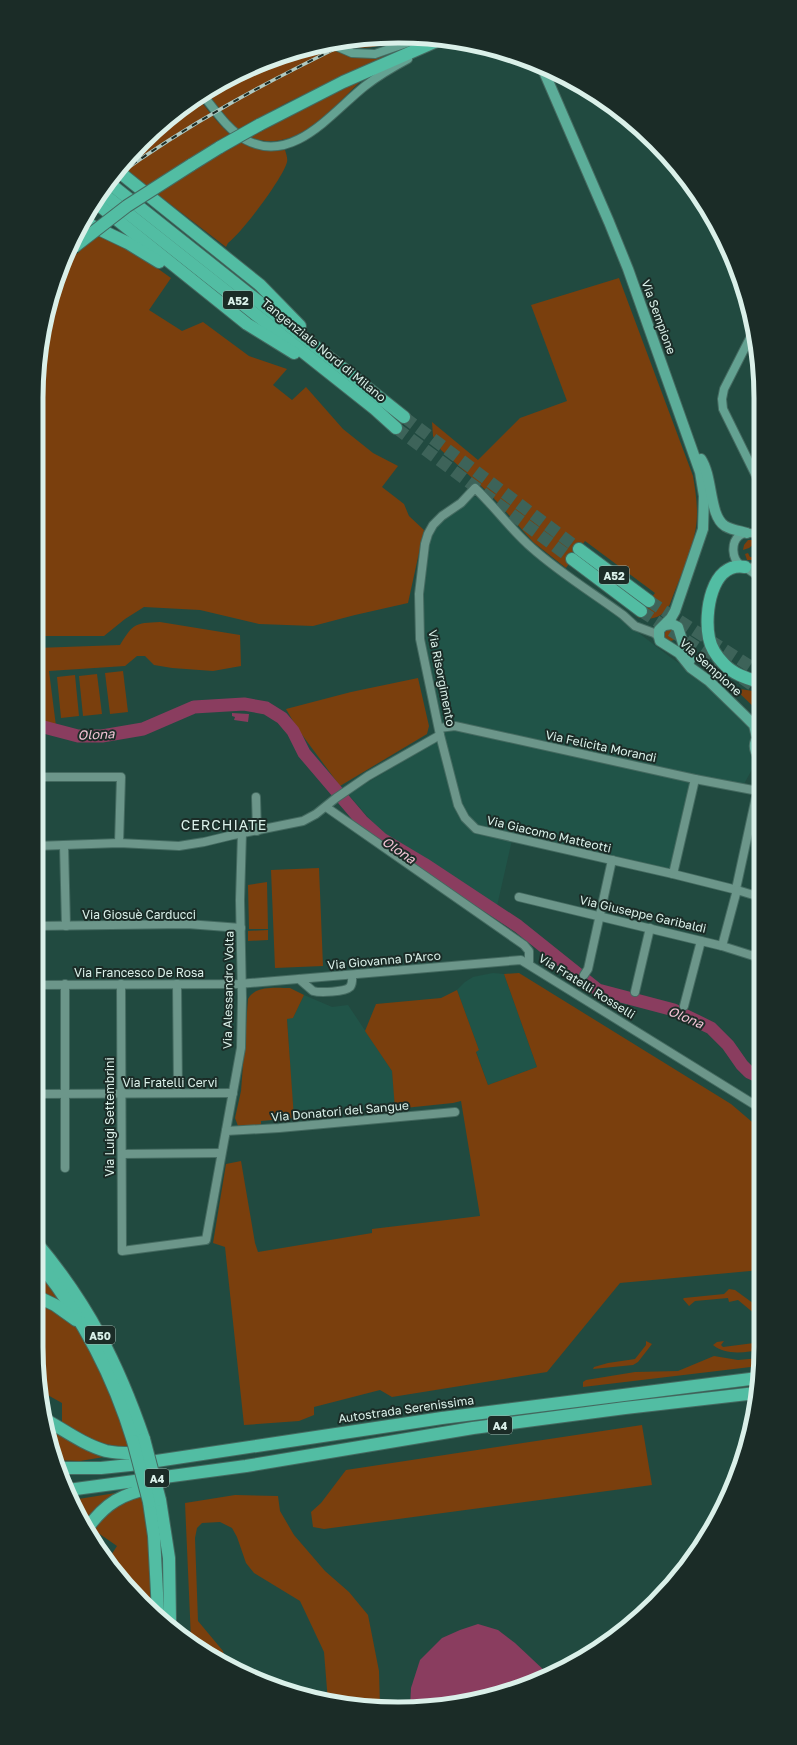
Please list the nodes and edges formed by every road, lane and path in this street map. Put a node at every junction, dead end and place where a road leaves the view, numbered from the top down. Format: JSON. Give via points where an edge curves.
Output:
{"nodes":[{"id":1,"x":405,"y":43,"type":"edge"},
{"id":2,"x":429,"y":45,"type":"edge"},
{"id":3,"x":436,"y":45,"type":"edge"},
{"id":4,"x":341,"y":48,"type":"edge"},
{"id":5,"x":545,"y":75,"type":"edge"},
{"id":6,"x":207,"y":100,"type":"edge"},
{"id":7,"x":122,"y":174,"type":"edge"},
{"id":8,"x":113,"y":186,"type":"edge"},
{"id":9,"x":106,"y":196,"type":"edge"},
{"id":10,"x":100,"y":206,"type":"edge"},
{"id":11,"x":89,"y":225,"type":"edge"},
{"id":12,"x":79,"y":244,"type":"edge"},
{"id":13,"x":238,"y":317,"type":"junction"},
{"id":14,"x":749,"y":340,"type":"edge"},
{"id":15,"x":354,"y":378,"type":"junction"},
{"id":16,"x":375,"y":409,"type":"junction"},
{"id":17,"x":404,"y":417,"type":"tunnel mouth"},
{"id":18,"x":396,"y":428,"type":"tunnel mouth"},
{"id":19,"x":688,"y":436,"type":"junction"},
{"id":20,"x":754,"y":472,"type":"edge"},
{"id":21,"x":475,"y":488,"type":"joint"},
{"id":22,"x":754,"y":529,"type":"edge"},
{"id":23,"x":747,"y":533,"type":"junction"},
{"id":24,"x":754,"y":534,"type":"edge"},
{"id":25,"x":580,"y":549,"type":"tunnel mouth"},
{"id":26,"x":572,"y":559,"type":"tunnel mouth"},
{"id":27,"x":754,"y":566,"type":"edge"},
{"id":28,"x":745,"y":567,"type":"junction"},
{"id":29,"x":754,"y":573,"type":"edge"},
{"id":30,"x":685,"y":584,"type":"junction"},
{"id":31,"x":649,"y":601,"type":"tunnel mouth"},
{"id":32,"x":641,"y":611,"type":"tunnel mouth"},
{"id":33,"x":623,"y":614,"type":"junction"},
{"id":34,"x":664,"y":625,"type":"junction"},
{"id":35,"x":681,"y":632,"type":"junction"},
{"id":36,"x":659,"y":637,"type":"junction"},
{"id":37,"x":666,"y":646,"type":"junction"},
{"id":38,"x":754,"y":680,"type":"tunnel mouth"},
{"id":39,"x":754,"y":717,"type":"edge"},
{"id":40,"x":754,"y":725,"type":"edge"},
{"id":41,"x":440,"y":732,"type":"junction"},
{"id":42,"x":43,"y":777,"type":"edge"},
{"id":43,"x":695,"y":779,"type":"junction"},
{"id":44,"x":754,"y":786,"type":"edge"},
{"id":45,"x":256,"y":797,"type":"dead end"},
{"id":46,"x":754,"y":806,"type":"edge"},
{"id":47,"x":326,"y":807,"type":"junction"},
{"id":48,"x":258,"y":830,"type":"junction"},
{"id":49,"x":242,"y":833,"type":"junction"},
{"id":50,"x":119,"y":843,"type":"junction"},
{"id":51,"x":64,"y":845,"type":"junction"},
{"id":52,"x":43,"y":846,"type":"edge"},
{"id":53,"x":612,"y":860,"type":"junction"},
{"id":54,"x":673,"y":874,"type":"junction"},
{"id":55,"x":736,"y":890,"type":"junction"},
{"id":56,"x":754,"y":895,"type":"edge"},
{"id":57,"x":519,"y":897,"type":"dead end"},
{"id":58,"x":599,"y":917,"type":"junction"},
{"id":59,"x":43,"y":926,"type":"edge"},
{"id":60,"x":66,"y":926,"type":"junction"},
{"id":61,"x":241,"y":928,"type":"junction"},
{"id":62,"x":650,"y":928,"type":"junction"},
{"id":63,"x":701,"y":941,"type":"junction"},
{"id":64,"x":722,"y":946,"type":"junction"},
{"id":65,"x":754,"y":956,"type":"edge"},
{"id":66,"x":529,"y":964,"type":"junction"},
{"id":67,"x":352,"y":975,"type":"junction"},
{"id":68,"x":584,"y":975,"type":"dead end"},
{"id":69,"x":299,"y":979,"type":"junction"},
{"id":70,"x":241,"y":983,"type":"junction"},
{"id":71,"x":43,"y":984,"type":"edge"},
{"id":72,"x":65,"y":984,"type":"junction"},
{"id":73,"x":121,"y":984,"type":"junction"},
{"id":74,"x":177,"y":984,"type":"junction"},
{"id":75,"x":635,"y":992,"type":"dead end"},
{"id":76,"x":684,"y":1006,"type":"dead end"},
{"id":77,"x":178,"y":1093,"type":"junction"},
{"id":78,"x":233,"y":1093,"type":"junction"},
{"id":79,"x":43,"y":1094,"type":"edge"},
{"id":80,"x":65,"y":1094,"type":"junction"},
{"id":81,"x":121,"y":1094,"type":"junction"},
{"id":82,"x":754,"y":1104,"type":"edge"},
{"id":83,"x":455,"y":1112,"type":"dead end"},
{"id":84,"x":226,"y":1131,"type":"junction"},
{"id":85,"x":221,"y":1152,"type":"junction"},
{"id":86,"x":122,"y":1154,"type":"junction"},
{"id":87,"x":65,"y":1168,"type":"dead end"},
{"id":88,"x":43,"y":1251,"type":"edge"},
{"id":89,"x":122,"y":1251,"type":"joint"},
{"id":90,"x":43,"y":1269,"type":"edge"},
{"id":91,"x":43,"y":1300,"type":"edge"},
{"id":92,"x":83,"y":1327,"type":"junction"},
{"id":93,"x":752,"y":1379,"type":"edge"},
{"id":94,"x":751,"y":1394,"type":"edge"},
{"id":95,"x":52,"y":1423,"type":"edge"},
{"id":96,"x":138,"y":1440,"type":"junction"},
{"id":97,"x":209,"y":1452,"type":"junction"},
{"id":98,"x":246,"y":1466,"type":"junction"},
{"id":99,"x":65,"y":1468,"type":"edge"},
{"id":100,"x":73,"y":1489,"type":"edge"},
{"id":101,"x":154,"y":1501,"type":"junction"},
{"id":102,"x":91,"y":1524,"type":"edge"},
{"id":103,"x":156,"y":1604,"type":"edge"},
{"id":104,"x":170,"y":1619,"type":"edge"}],
"edges":[{"from":1,"to":4,"type":"street","via":[[374,54],[352,53]]},
{"from":2,"to":12,"type":"highway","bridge":true,"via":[[343,82],[259,124],[127,206]]},
{"from":3,"to":6,"type":"street","via":[[378,77],[308,135],[283,146],[260,145],[245,139],[232,130]]},
{"from":5,"to":19,"type":"main road","name":"Via Sempione","via":[[609,222]]},
{"from":7,"to":15,"type":"highway","via":[[260,285]]},
{"from":8,"to":15,"type":"highway","name":"Tangenziale Nord di Milano","number":"A52"},
{"from":9,"to":16,"type":"highway","name":"Tangenziale Nord di Milano","number":"A52"},
{"from":10,"to":13,"type":"highway"},
{"from":11,"to":13,"type":"highway","via":[[150,256]]},
{"from":13,"to":16,"type":"highway","via":[[289,350],[345,393]]},
{"from":14,"to":20,"type":"street","via":[[724,389],[722,399],[726,416]]},
{"from":15,"to":17,"type":"highway","name":"Tangenziale Nord di Milano","number":"A52"},
{"from":16,"to":18,"type":"highway","name":"Tangenziale Nord di Milano","number":"A52"},
{"from":19,"to":23,"type":"main road","via":[[707,471],[718,519],[728,528]]},
{"from":19,"to":30,"type":"main road","name":"Via Sempione","via":[[702,479],[705,511],[701,538]]},
{"from":21,"to":33,"type":"street","name":"Via Sempione","via":[[531,548]]},
{"from":21,"to":41,"type":"street","name":"Via Risorgimento","via":[[461,503],[442,516],[428,534],[420,580],[420,639]]},
{"from":22,"to":23,"type":"street"},
{"from":23,"to":24,"type":"street"},
{"from":23,"to":28,"type":"street","via":[[738,538],[733,547],[735,559]]},
{"from":25,"to":31,"type":"highway","number":"A52"},
{"from":26,"to":32,"type":"highway","number":"A52"},
{"from":27,"to":28,"type":"street"},
{"from":28,"to":29,"type":"street"},
{"from":28,"to":38,"type":"highway","via":[[731,568],[716,583],[708,608],[708,633],[713,649],[724,664],[732,672]]},
{"from":30,"to":34,"type":"main road","name":"Via Sempione","via":[[673,615]]},
{"from":30,"to":35,"type":"main road","name":"Via Sempione","via":[[679,616]]},
{"from":33,"to":34,"type":"street","name":"Via Sempione","via":[[646,626]]},
{"from":33,"to":36,"type":"street","name":"Via Sempione","via":[[635,626]]},
{"from":34,"to":35,"type":"main road","via":[[675,625]]},
{"from":34,"to":36,"type":"main road","name":"Via Sempione"},
{"from":35,"to":37,"type":"main road","via":[[677,644]]},
{"from":35,"to":39,"type":"main road","name":"Via Sempione","via":[[685,650],[691,660],[714,677]]},
{"from":36,"to":37,"type":"main road","name":"Via Sempione"},
{"from":37,"to":40,"type":"main road","name":"Via Sempione","via":[[679,653],[687,664],[709,681]]},
{"from":41,"to":43,"type":"street","name":"Via Felicita Morandi","via":[[456,726]]},
{"from":41,"to":47,"type":"street","name":"Via Risorgimento","via":[[352,786]]},
{"from":41,"to":53,"type":"street","name":"Via Giacomo Matteotti","via":[[458,805],[465,818],[476,829]]},
{"from":42,"to":50,"type":"street","via":[[121,777]]},
{"from":43,"to":44,"type":"street","name":"Via Felicita Morandi"},
{"from":43,"to":54,"type":"street"},
{"from":45,"to":48,"type":"street"},
{"from":46,"to":55,"type":"street"},
{"from":47,"to":48,"type":"street","name":"Via Risorgimento","via":[[303,821]]},
{"from":47,"to":66,"type":"street","name":"Via Fratelli Rosselli","via":[[524,945],[529,951]]},
{"from":48,"to":49,"type":"street","name":"Via Risorgimento"},
{"from":49,"to":50,"type":"street","name":"Via Risorgimento","via":[[196,844],[171,846]]},
{"from":49,"to":61,"type":"street","name":"Via Alessandro Volta"},
{"from":50,"to":51,"type":"street","name":"Via Risorgimento"},
{"from":51,"to":52,"type":"street","name":"Via Risorgimento"},
{"from":51,"to":60,"type":"street"},
{"from":53,"to":54,"type":"street","name":"Via Giacomo Matteotti"},
{"from":53,"to":58,"type":"street"},
{"from":54,"to":55,"type":"street"},
{"from":55,"to":56,"type":"street"},
{"from":55,"to":64,"type":"street"},
{"from":57,"to":58,"type":"street","name":"Via Giuseppe Garibaldi"},
{"from":58,"to":62,"type":"street","name":"Via Giuseppe Garibaldi"},
{"from":58,"to":68,"type":"street","via":[[588,969]]},
{"from":59,"to":60,"type":"street","name":"Via Giosuè Carducci"},
{"from":60,"to":61,"type":"street","name":"Via Giosuè Carducci","via":[[187,924]]},
{"from":61,"to":70,"type":"street","name":"Via Alessandro Volta"},
{"from":62,"to":63,"type":"street","name":"Via Giuseppe Garibaldi"},
{"from":62,"to":75,"type":"street"},
{"from":63,"to":64,"type":"street","name":"Via Giuseppe Garibaldi"},
{"from":63,"to":76,"type":"street"},
{"from":64,"to":65,"type":"street","name":"Via Giuseppe Garibaldi"},
{"from":66,"to":67,"type":"street","name":"Via Giovanna D'Arco","via":[[516,960]]},
{"from":66,"to":82,"type":"street","name":"Via Fratelli Rosselli"},
{"from":67,"to":69,"type":"street","name":"Via Giovanna D'Arco"},
{"from":67,"to":69,"type":"street","via":[[349,988],[331,991],[313,991]]},
{"from":69,"to":70,"type":"street","name":"Via Giovanna D'Arco"},
{"from":70,"to":74,"type":"street","name":"Via Francesco De Rosa"},
{"from":70,"to":78,"type":"street","name":"Via Alessandro Volta","via":[[241,1048]]},
{"from":71,"to":72,"type":"street","name":"Via Francesco De Rosa"},
{"from":72,"to":73,"type":"street","name":"Via Francesco De Rosa"},
{"from":72,"to":80,"type":"street"},
{"from":73,"to":74,"type":"street","name":"Via Francesco De Rosa"},
{"from":73,"to":81,"type":"street","name":"Via Luigi Settembrini"},
{"from":74,"to":77,"type":"street"},
{"from":77,"to":78,"type":"street","name":"Via Fratelli Cervi"},
{"from":77,"to":81,"type":"street","name":"Via Fratelli Cervi"},
{"from":78,"to":84,"type":"street","name":"Via Alessandro Volta"},
{"from":79,"to":80,"type":"street","name":"Via Fratelli Cervi"},
{"from":80,"to":81,"type":"street","name":"Via Fratelli Cervi"},
{"from":80,"to":87,"type":"street"},
{"from":81,"to":86,"type":"street","name":"Via Luigi Settembrini"},
{"from":83,"to":84,"type":"street","name":"Via Donatori del Sangue"},
{"from":84,"to":85,"type":"street","name":"Via Alessandro Volta"},
{"from":85,"to":86,"type":"street"},
{"from":85,"to":89,"type":"street","name":"Via Alessandro Volta","via":[[206,1240]]},
{"from":86,"to":89,"type":"street","name":"Via Luigi Settembrini"},
{"from":88,"to":96,"type":"highway","number":"A50","via":[[74,1292],[106,1346],[128,1392]]},
{"from":90,"to":92,"type":"highway","via":[[62,1292]]},
{"from":91,"to":92,"type":"highway","via":[[64,1311]]},
{"from":92,"to":96,"type":"highway"},
{"from":93,"to":97,"type":"highway","name":"Autostrada Serenissima","number":"A4","via":[[442,1418]]},
{"from":94,"to":98,"type":"highway","number":"A4","via":[[473,1428]]},
{"from":95,"to":97,"type":"highway","via":[[83,1442],[107,1451]]},
{"from":96,"to":101,"type":"highway","number":"A50","bridge":true},
{"from":97,"to":99,"type":"highway","name":"Autostrada Serenissima","number":"A4","via":[[101,1468]]},
{"from":98,"to":100,"type":"highway","number":"A4"},
{"from":98,"to":102,"type":"highway","via":[[128,1494],[105,1507]]},
{"from":101,"to":103,"type":"highway"},
{"from":101,"to":104,"type":"highway","number":"A50","via":[[169,1558]]}]}
